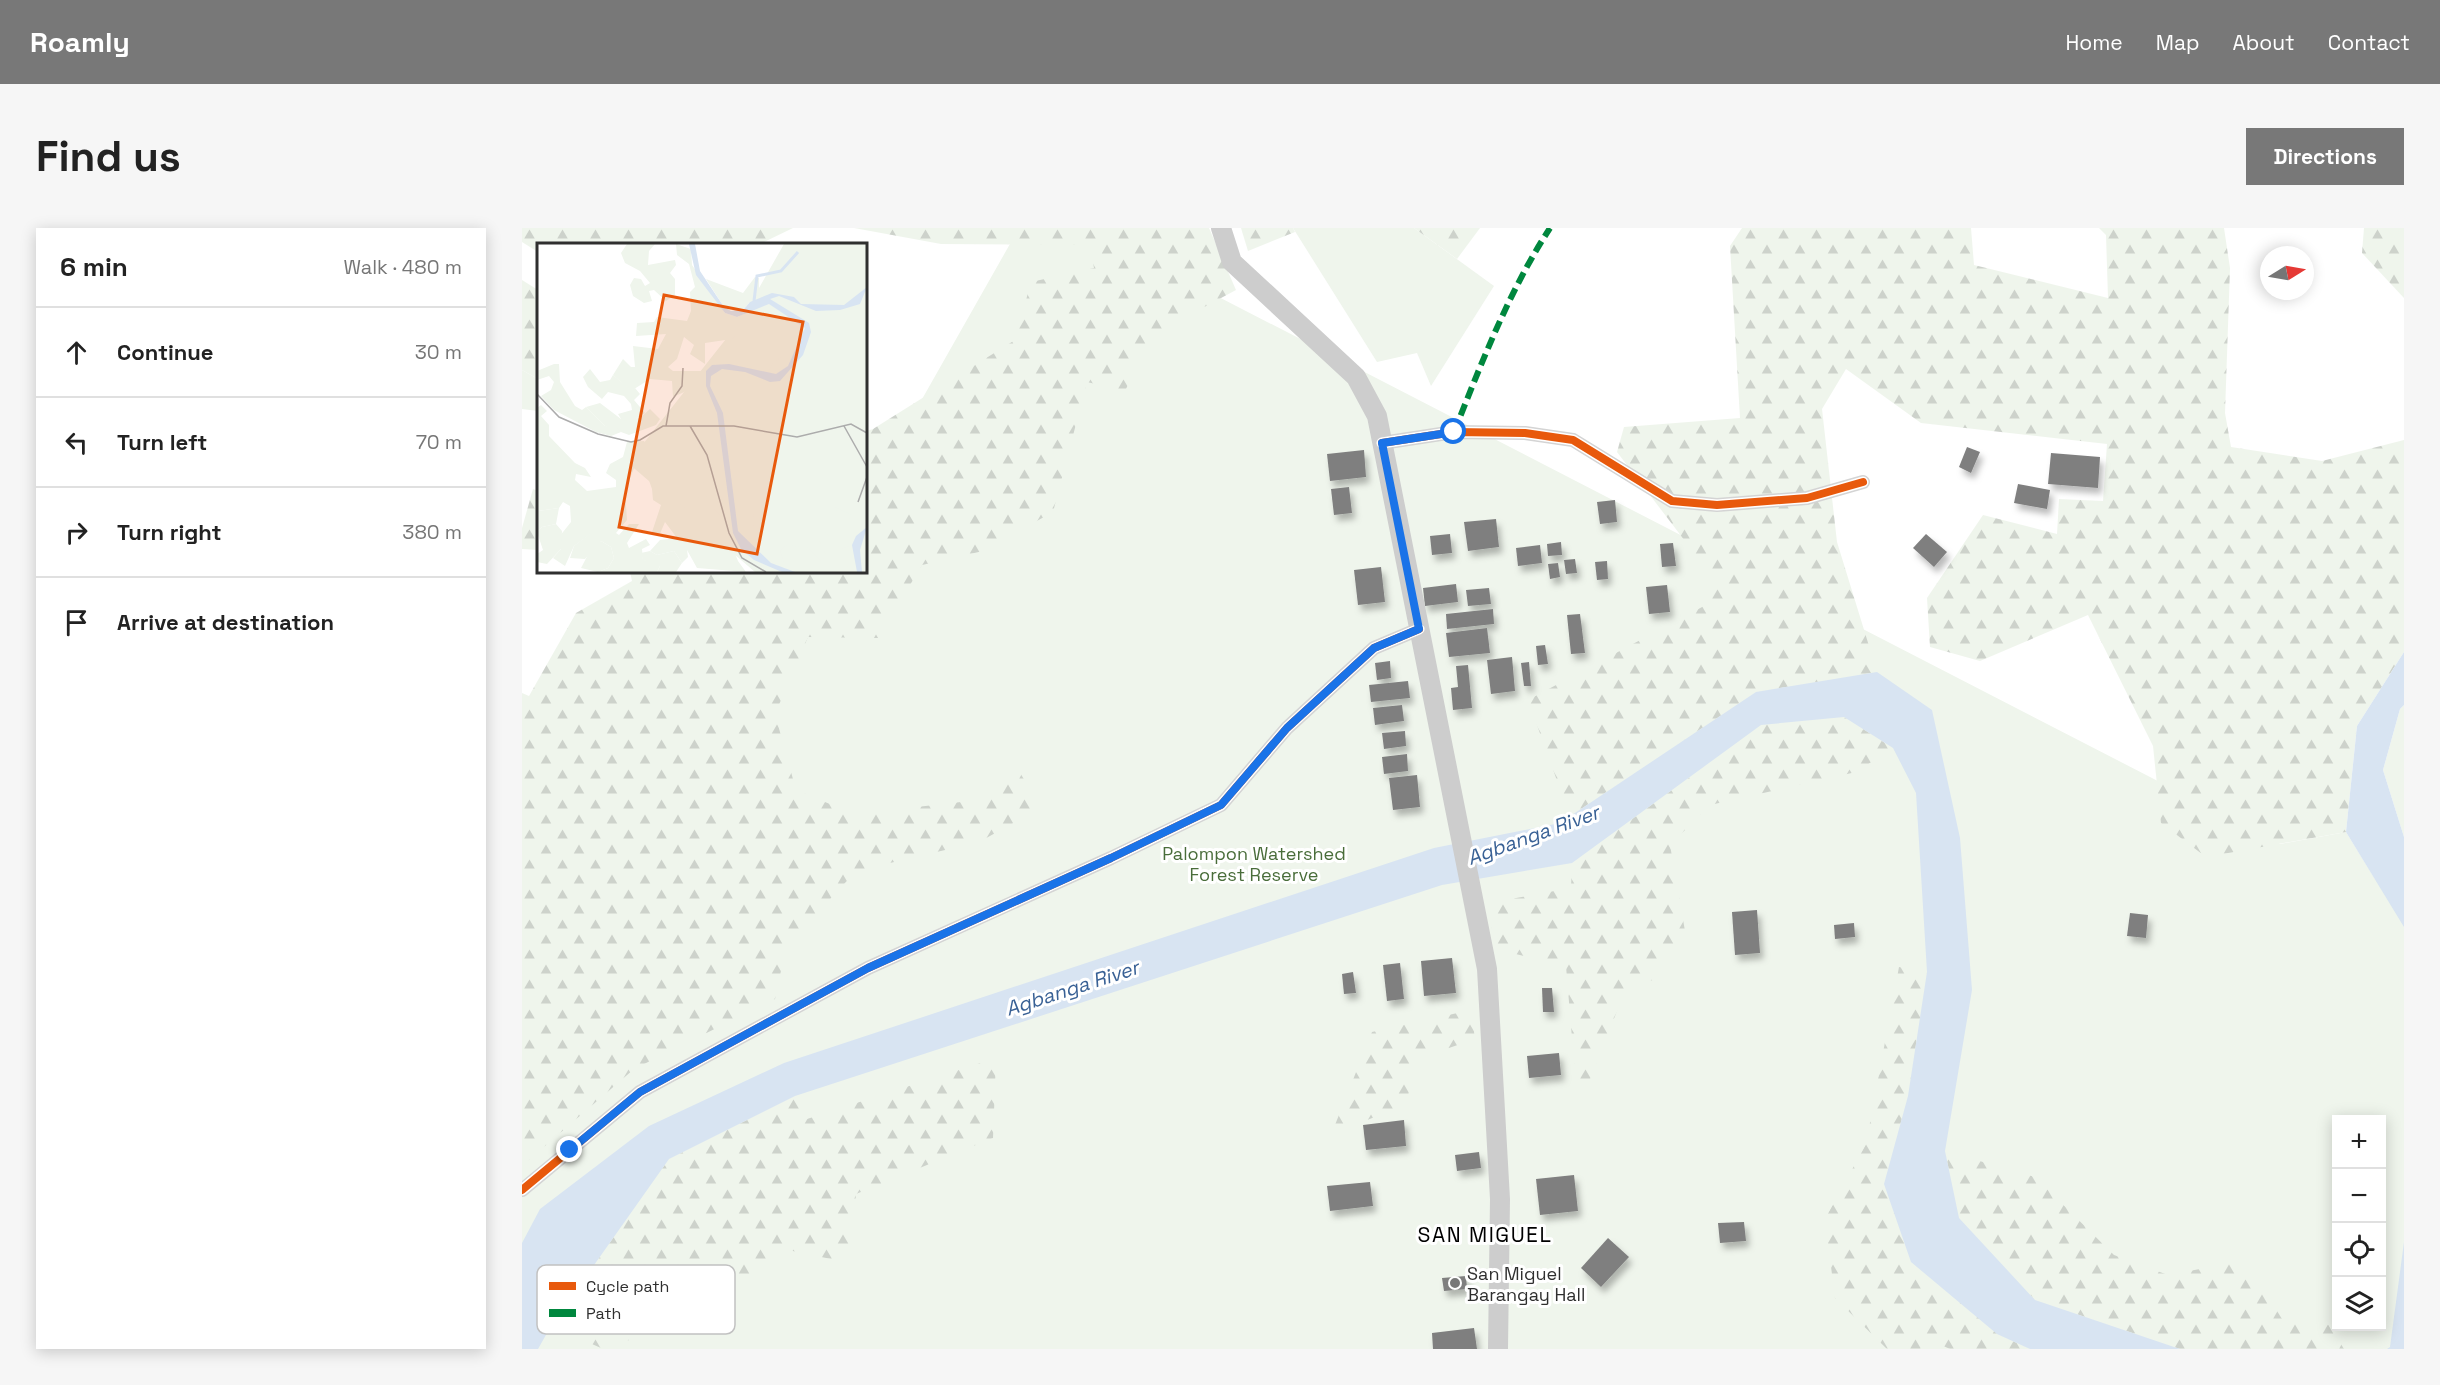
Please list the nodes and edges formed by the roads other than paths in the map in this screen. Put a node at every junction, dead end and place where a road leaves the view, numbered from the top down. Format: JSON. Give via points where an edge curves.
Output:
{"nodes":[{"id":1,"x":1221,"y":228,"type":"edge"},
{"id":2,"x":1382,"y":443,"type":"junction"},
{"id":3,"x":1863,"y":482,"type":"dead end"},
{"id":4,"x":1419,"y":629,"type":"junction"},
{"id":5,"x":522,"y":1191,"type":"edge"},
{"id":6,"x":1498,"y":1349,"type":"edge"}],
"edges":[{"from":1,"to":2,"type":"main road","via":[[1232,261],[1356,377],[1377,416]]},
{"from":2,"to":3,"type":"street","via":[[1454,432],[1573,440],[1672,501],[1706,504],[1807,498]]},
{"from":2,"to":4,"type":"main road"},
{"from":4,"to":5,"type":"street","via":[[1374,648],[1287,728],[1221,805],[868,968],[640,1092]]},
{"from":4,"to":6,"type":"main road","via":[[1488,969],[1500,1199]]}]}
